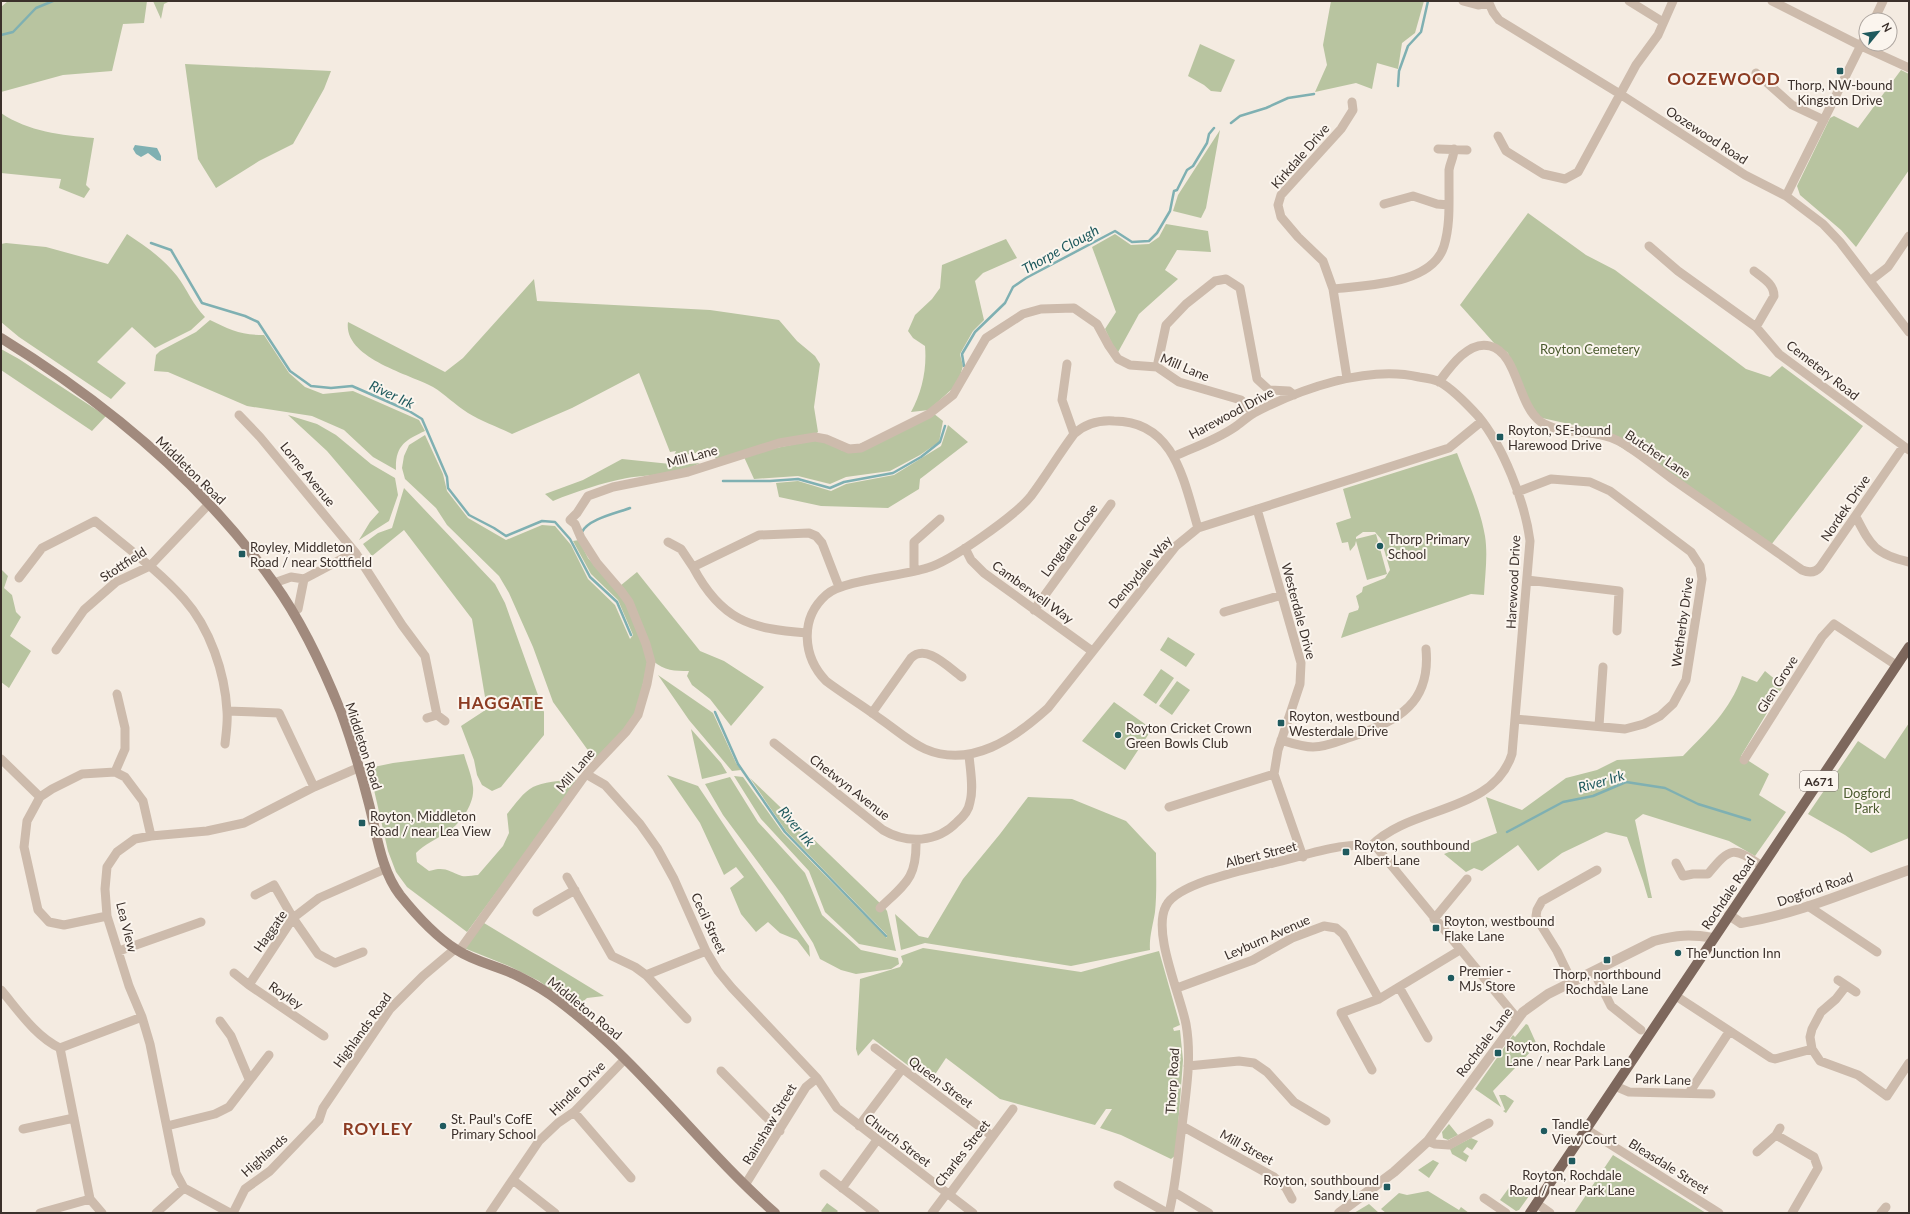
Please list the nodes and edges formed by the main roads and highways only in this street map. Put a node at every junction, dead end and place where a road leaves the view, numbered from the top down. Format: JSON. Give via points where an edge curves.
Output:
{"nodes":[{"id":1,"x":1,"y":338,"type":"edge"},
{"id":2,"x":1909,"y":647,"type":"edge"},
{"id":3,"x":773,"y":1212,"type":"edge"},
{"id":4,"x":1530,"y":1213,"type":"edge"}],
"edges":[{"from":1,"to":3,"type":"main road","name":"Middleton Road","via":[[44,365],[107,411],[168,464],[209,504],[274,583],[318,660],[337,704],[360,767],[385,869],[404,899],[427,925],[457,950],[539,987],[599,1035]]},
{"from":2,"to":4,"type":"main road","name":"Rochdale Road","number":"A671"}]}
